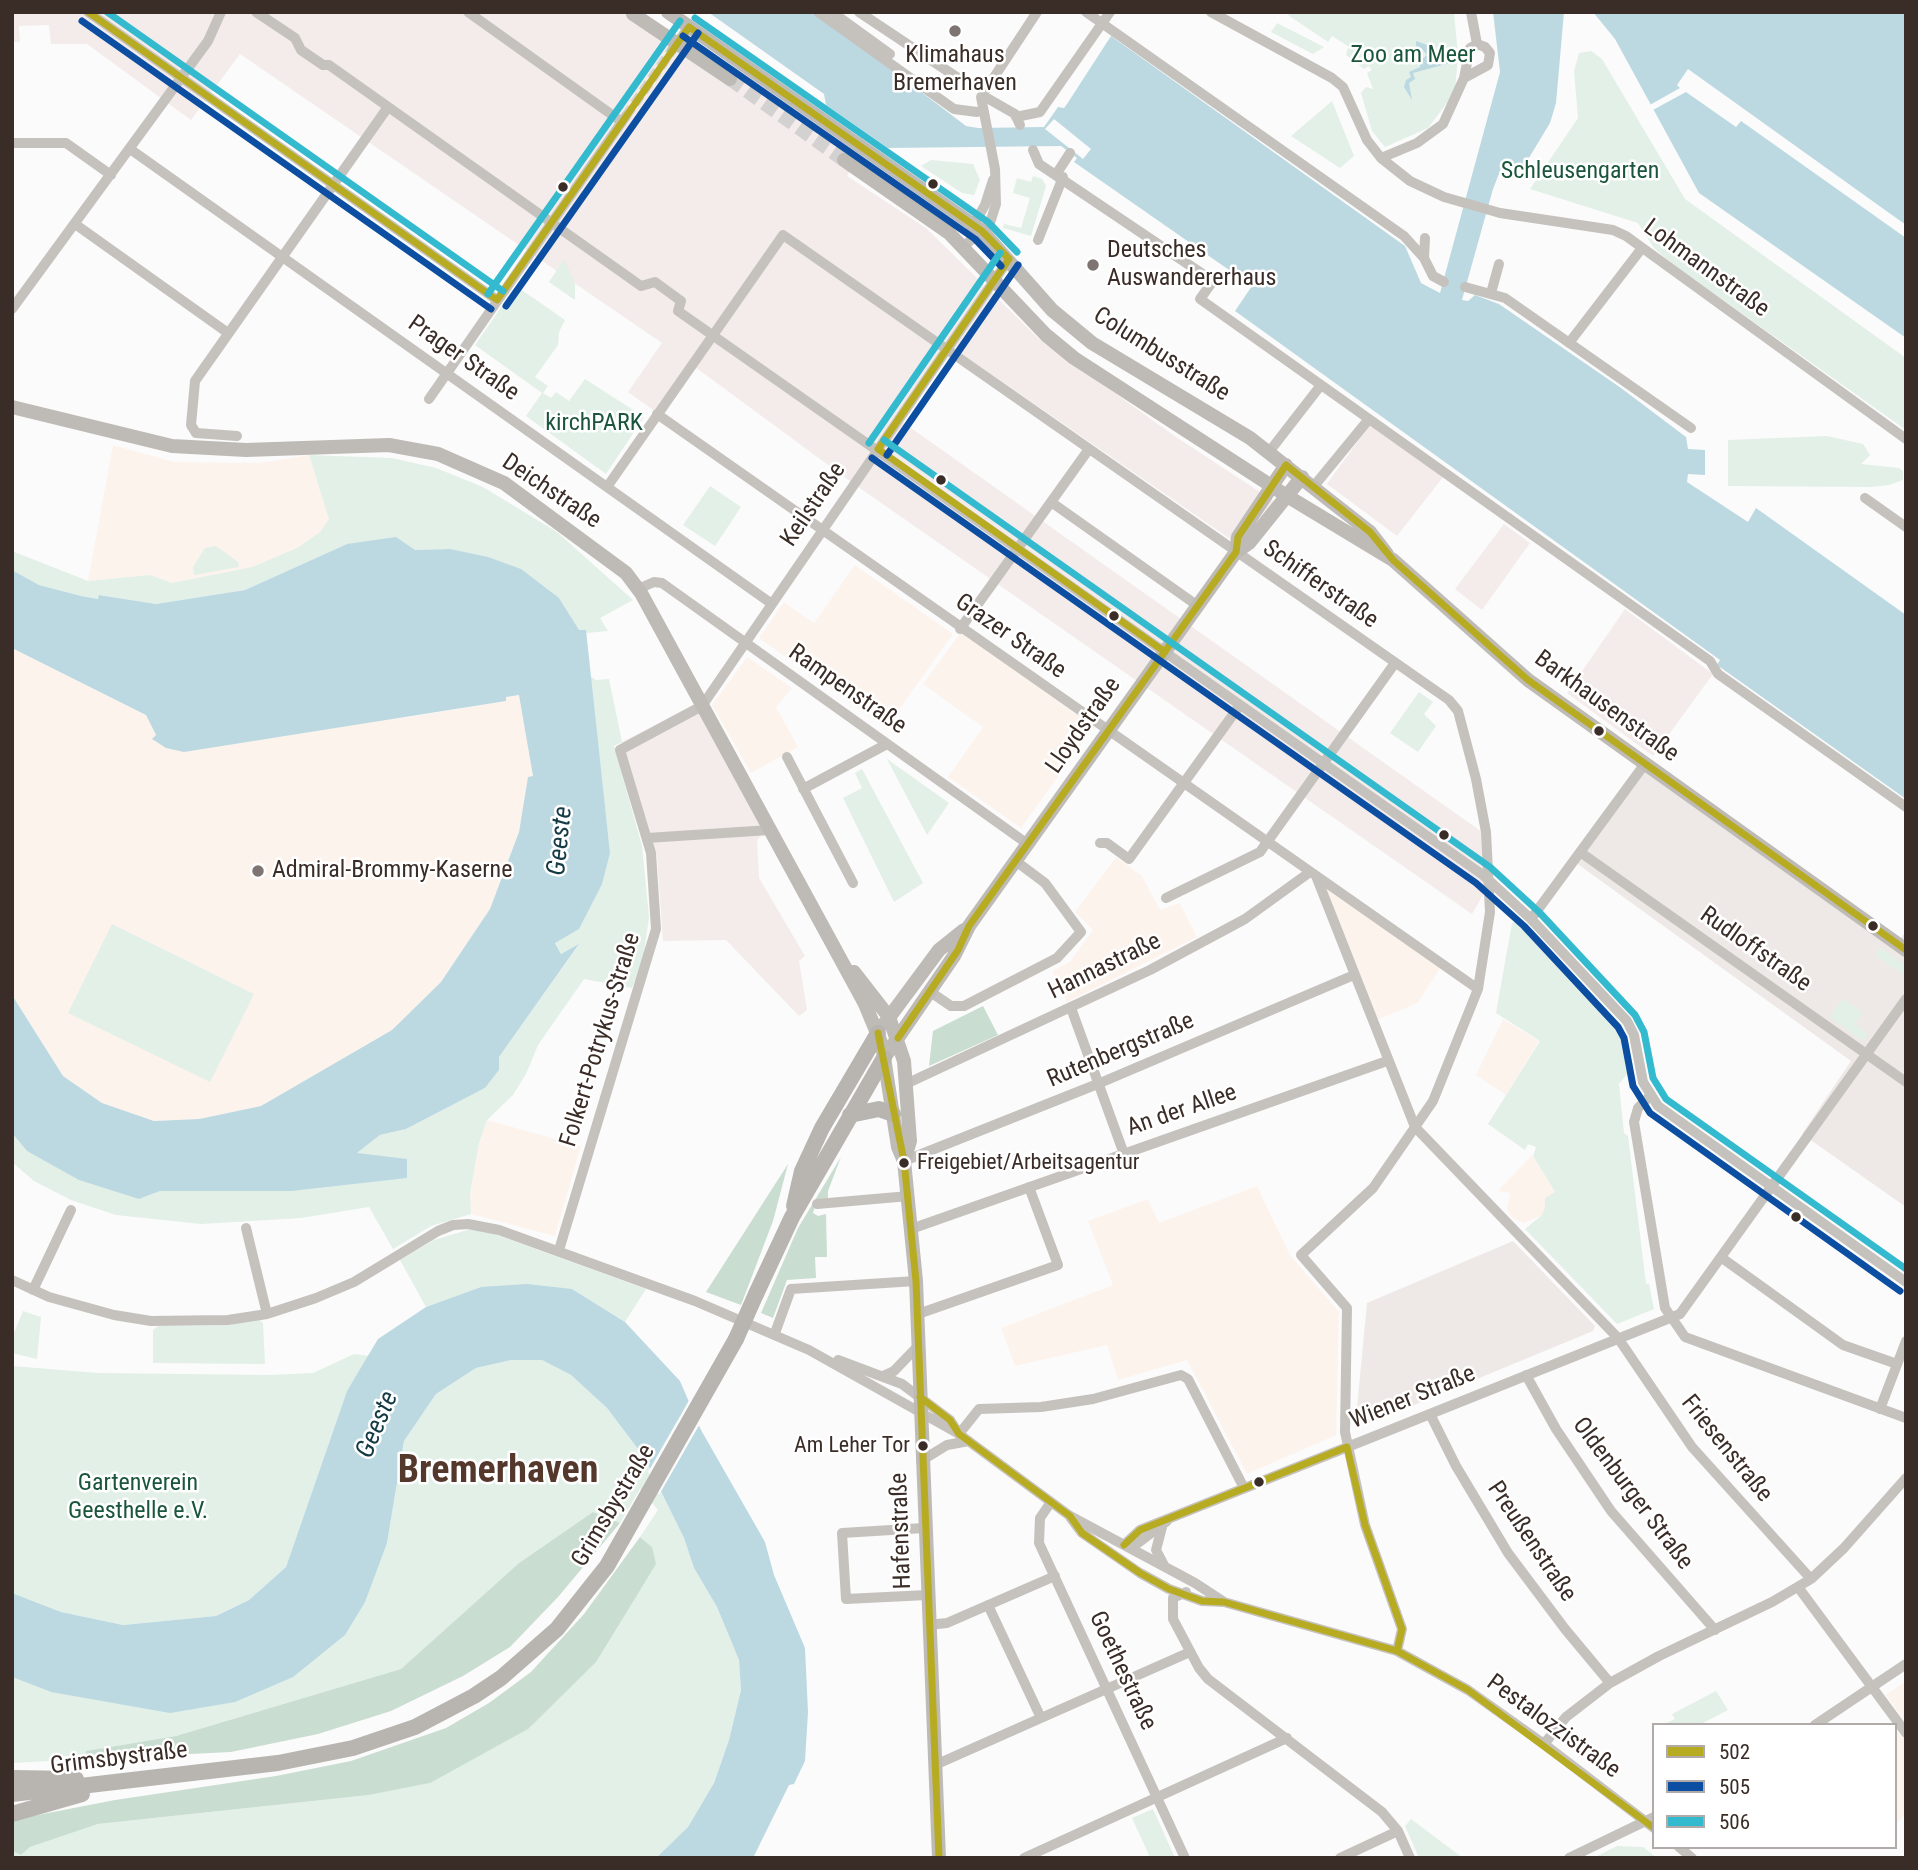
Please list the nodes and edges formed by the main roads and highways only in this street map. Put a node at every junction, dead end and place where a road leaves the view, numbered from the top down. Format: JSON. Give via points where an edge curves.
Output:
{"nodes":[{"id":1,"x":660,"y":12,"type":"edge"},
{"id":2,"x":668,"y":12,"type":"edge"},
{"id":3,"x":633,"y":14,"type":"dead end"},
{"id":4,"x":645,"y":23,"type":"junction"},
{"id":5,"x":730,"y":79,"type":"tunnel mouth"},
{"id":6,"x":844,"y":160,"type":"tunnel mouth"},
{"id":7,"x":12,"y":407,"type":"edge"},
{"id":8,"x":1286,"y":465,"type":"junction"},
{"id":9,"x":1308,"y":481,"type":"junction"},
{"id":10,"x":1272,"y":486,"type":"junction"},
{"id":11,"x":1287,"y":496,"type":"junction"},
{"id":12,"x":1236,"y":552,"type":"junction"},
{"id":13,"x":1393,"y":560,"type":"junction"},
{"id":14,"x":969,"y":926,"type":"junction"},
{"id":15,"x":1906,"y":950,"type":"edge"},
{"id":16,"x":839,"y":958,"type":"junction"},
{"id":17,"x":889,"y":1017,"type":"junction"},
{"id":18,"x":878,"y":1033,"type":"junction"},
{"id":19,"x":898,"y":1038,"type":"junction"},
{"id":20,"x":884,"y":1058,"type":"junction"},
{"id":21,"x":893,"y":1114,"type":"junction"},
{"id":22,"x":850,"y":1115,"type":"junction"},
{"id":23,"x":904,"y":1161,"type":"junction"},
{"id":24,"x":792,"y":1217,"type":"junction"},
{"id":25,"x":12,"y":1777,"type":"edge"},
{"id":26,"x":124,"y":1781,"type":"junction"},
{"id":27,"x":12,"y":1794,"type":"edge"},
{"id":28,"x":12,"y":1814,"type":"edge"},
{"id":29,"x":939,"y":1858,"type":"edge"}],
"edges":[{"from":1,"to":4,"type":"main road","via":[[655,22]]},
{"from":2,"to":8,"type":"main road","name":"Columbusstraße","via":[[977,228],[1052,310],[1092,343],[1233,426]]},
{"from":3,"to":4,"type":"main road"},
{"from":4,"to":5,"type":"main road","via":[[674,48]]},
{"from":6,"to":10,"type":"main road","name":"Columbusstraße","via":[[949,233],[1046,335],[1074,358]]},
{"from":7,"to":16,"type":"main road","name":"Deichstraße","via":[[172,446],[246,450],[389,445],[460,462],[515,491],[626,573],[638,589]]},
{"from":8,"to":9,"type":"main road","name":"Columbusstraße"},
{"from":8,"to":10,"type":"main road","name":"Lloydstraße"},
{"from":9,"to":11,"type":"main road","name":"Lloydstraße"},
{"from":9,"to":13,"type":"main road","name":"Barkhausenstraße","via":[[1370,533]]},
{"from":10,"to":11,"type":"main road","name":"Columbusstraße"},
{"from":10,"to":12,"type":"main road","name":"Lloydstraße","via":[[1238,537]]},
{"from":11,"to":12,"type":"main road","name":"Lloydstraße","via":[[1249,543]]},
{"from":11,"to":13,"type":"main road","name":"Barkhausenstraße"},
{"from":12,"to":14,"type":"main road","name":"Lloydstraße"},
{"from":13,"to":15,"type":"main road","name":"Barkhausenstraße","via":[[1528,680]]},
{"from":14,"to":17,"type":"main road","name":"Lloydstraße","via":[[939,950]]},
{"from":14,"to":19,"type":"main road","name":"Lloydstraße","via":[[958,950]]},
{"from":16,"to":17,"type":"main road","name":"Deichstraße"},
{"from":16,"to":18,"type":"main road","name":"Deichstraße"},
{"from":17,"to":18,"type":"main road","name":"Lloydstraße"},
{"from":17,"to":19,"type":"main road","name":"Deichstraße"},
{"from":18,"to":20,"type":"main road","name":"Hafenstraße"},
{"from":18,"to":24,"type":"highway","name":"Grimsbystraße","via":[[822,1128],[802,1171]]},
{"from":19,"to":20,"type":"main road","name":"Grimsbystraße"},
{"from":19,"to":23,"type":"main road","name":"Hafenstraße","via":[[908,1083],[910,1141]]},
{"from":20,"to":21,"type":"main road","name":"Hafenstraße"},
{"from":20,"to":22,"type":"highway","name":"Grimsbystraße"},
{"from":21,"to":22,"type":"highway","via":[[879,1109]]},
{"from":21,"to":23,"type":"main road","name":"Hafenstraße"},
{"from":22,"to":24,"type":"highway","name":"Grimsbystraße"},
{"from":23,"to":29,"type":"main road","name":"Hafenstraße","via":[[918,1314]]},
{"from":24,"to":26,"type":"highway","name":"Grimsbystraße","bridge":true,"via":[[716,1377],[607,1566],[557,1629],[501,1678],[444,1713],[352,1748],[278,1763]]},
{"from":25,"to":26,"type":"highway"},
{"from":26,"to":27,"type":"highway","name":"Grimsbystraße"},
{"from":26,"to":28,"type":"highway"}]}
